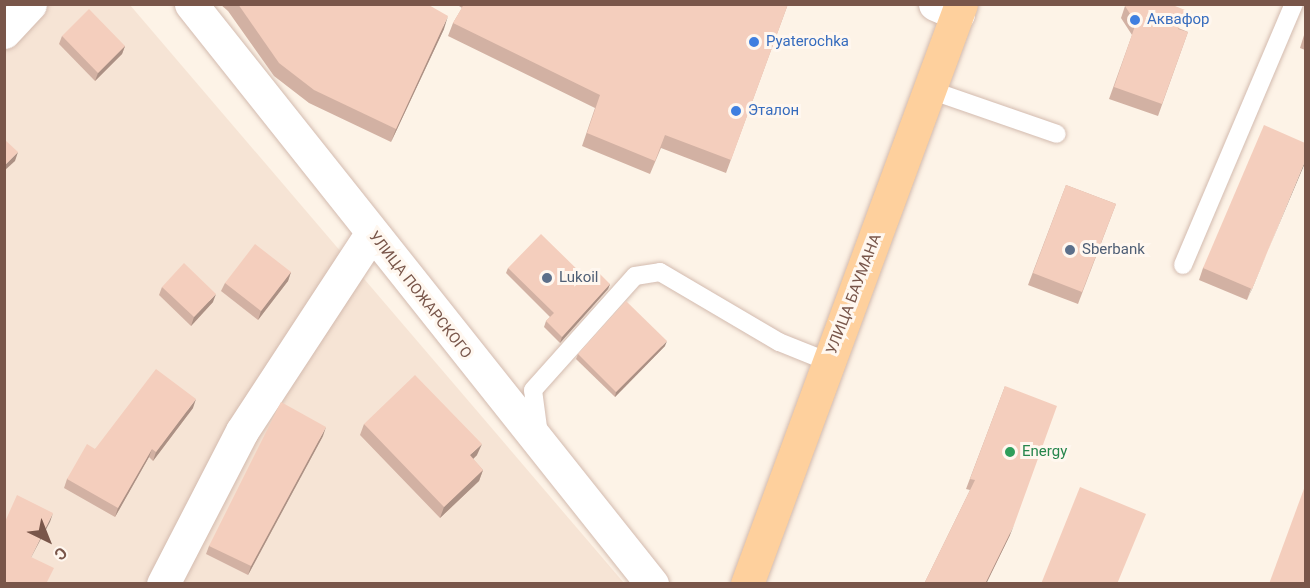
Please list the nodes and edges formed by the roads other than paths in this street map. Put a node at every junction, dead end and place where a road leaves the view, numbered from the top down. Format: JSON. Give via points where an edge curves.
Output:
{"nodes":[{"id":1,"x":30,"y":4,"type":"edge"},
{"id":2,"x":191,"y":4,"type":"edge"},
{"id":3,"x":1294,"y":4,"type":"edge"},
{"id":4,"x":952,"y":8,"type":"edge"},
{"id":5,"x":4,"y":32,"type":"edge"},
{"id":6,"x":930,"y":90,"type":"junction"},
{"id":7,"x":1057,"y":134,"type":"dead end"},
{"id":8,"x":371,"y":234,"type":"junction"},
{"id":9,"x":1183,"y":265,"type":"dead end"},
{"id":10,"x":829,"y":362,"type":"junction"},
{"id":11,"x":540,"y":447,"type":"junction"},
{"id":12,"x":163,"y":584,"type":"edge"},
{"id":13,"x":652,"y":584,"type":"edge"},
{"id":14,"x":747,"y":584,"type":"edge"}],
"edges":[{"from":1,"to":5,"type":"street"},
{"from":2,"to":8,"type":"street","name":"УЛИЦА ПОЖАРСКОГО"},
{"from":3,"to":9,"type":"lane"},
{"from":4,"to":6,"type":"main road","name":"УЛИЦА БАУМАНА"},
{"from":6,"to":7,"type":"lane"},
{"from":6,"to":10,"type":"main road","name":"УЛИЦА БАУМАНА"},
{"from":8,"to":11,"type":"street","name":"УЛИЦА ПОЖАРСКОГО"},
{"from":8,"to":12,"type":"street","via":[[242,432]]},
{"from":10,"to":11,"type":"lane","via":[[779,342],[660,272],[635,276],[533,390]]},
{"from":10,"to":14,"type":"main road","name":"УЛИЦА БАУМАНА"},
{"from":11,"to":13,"type":"street","name":"УЛИЦА ПОЖАРСКОГО"}]}
